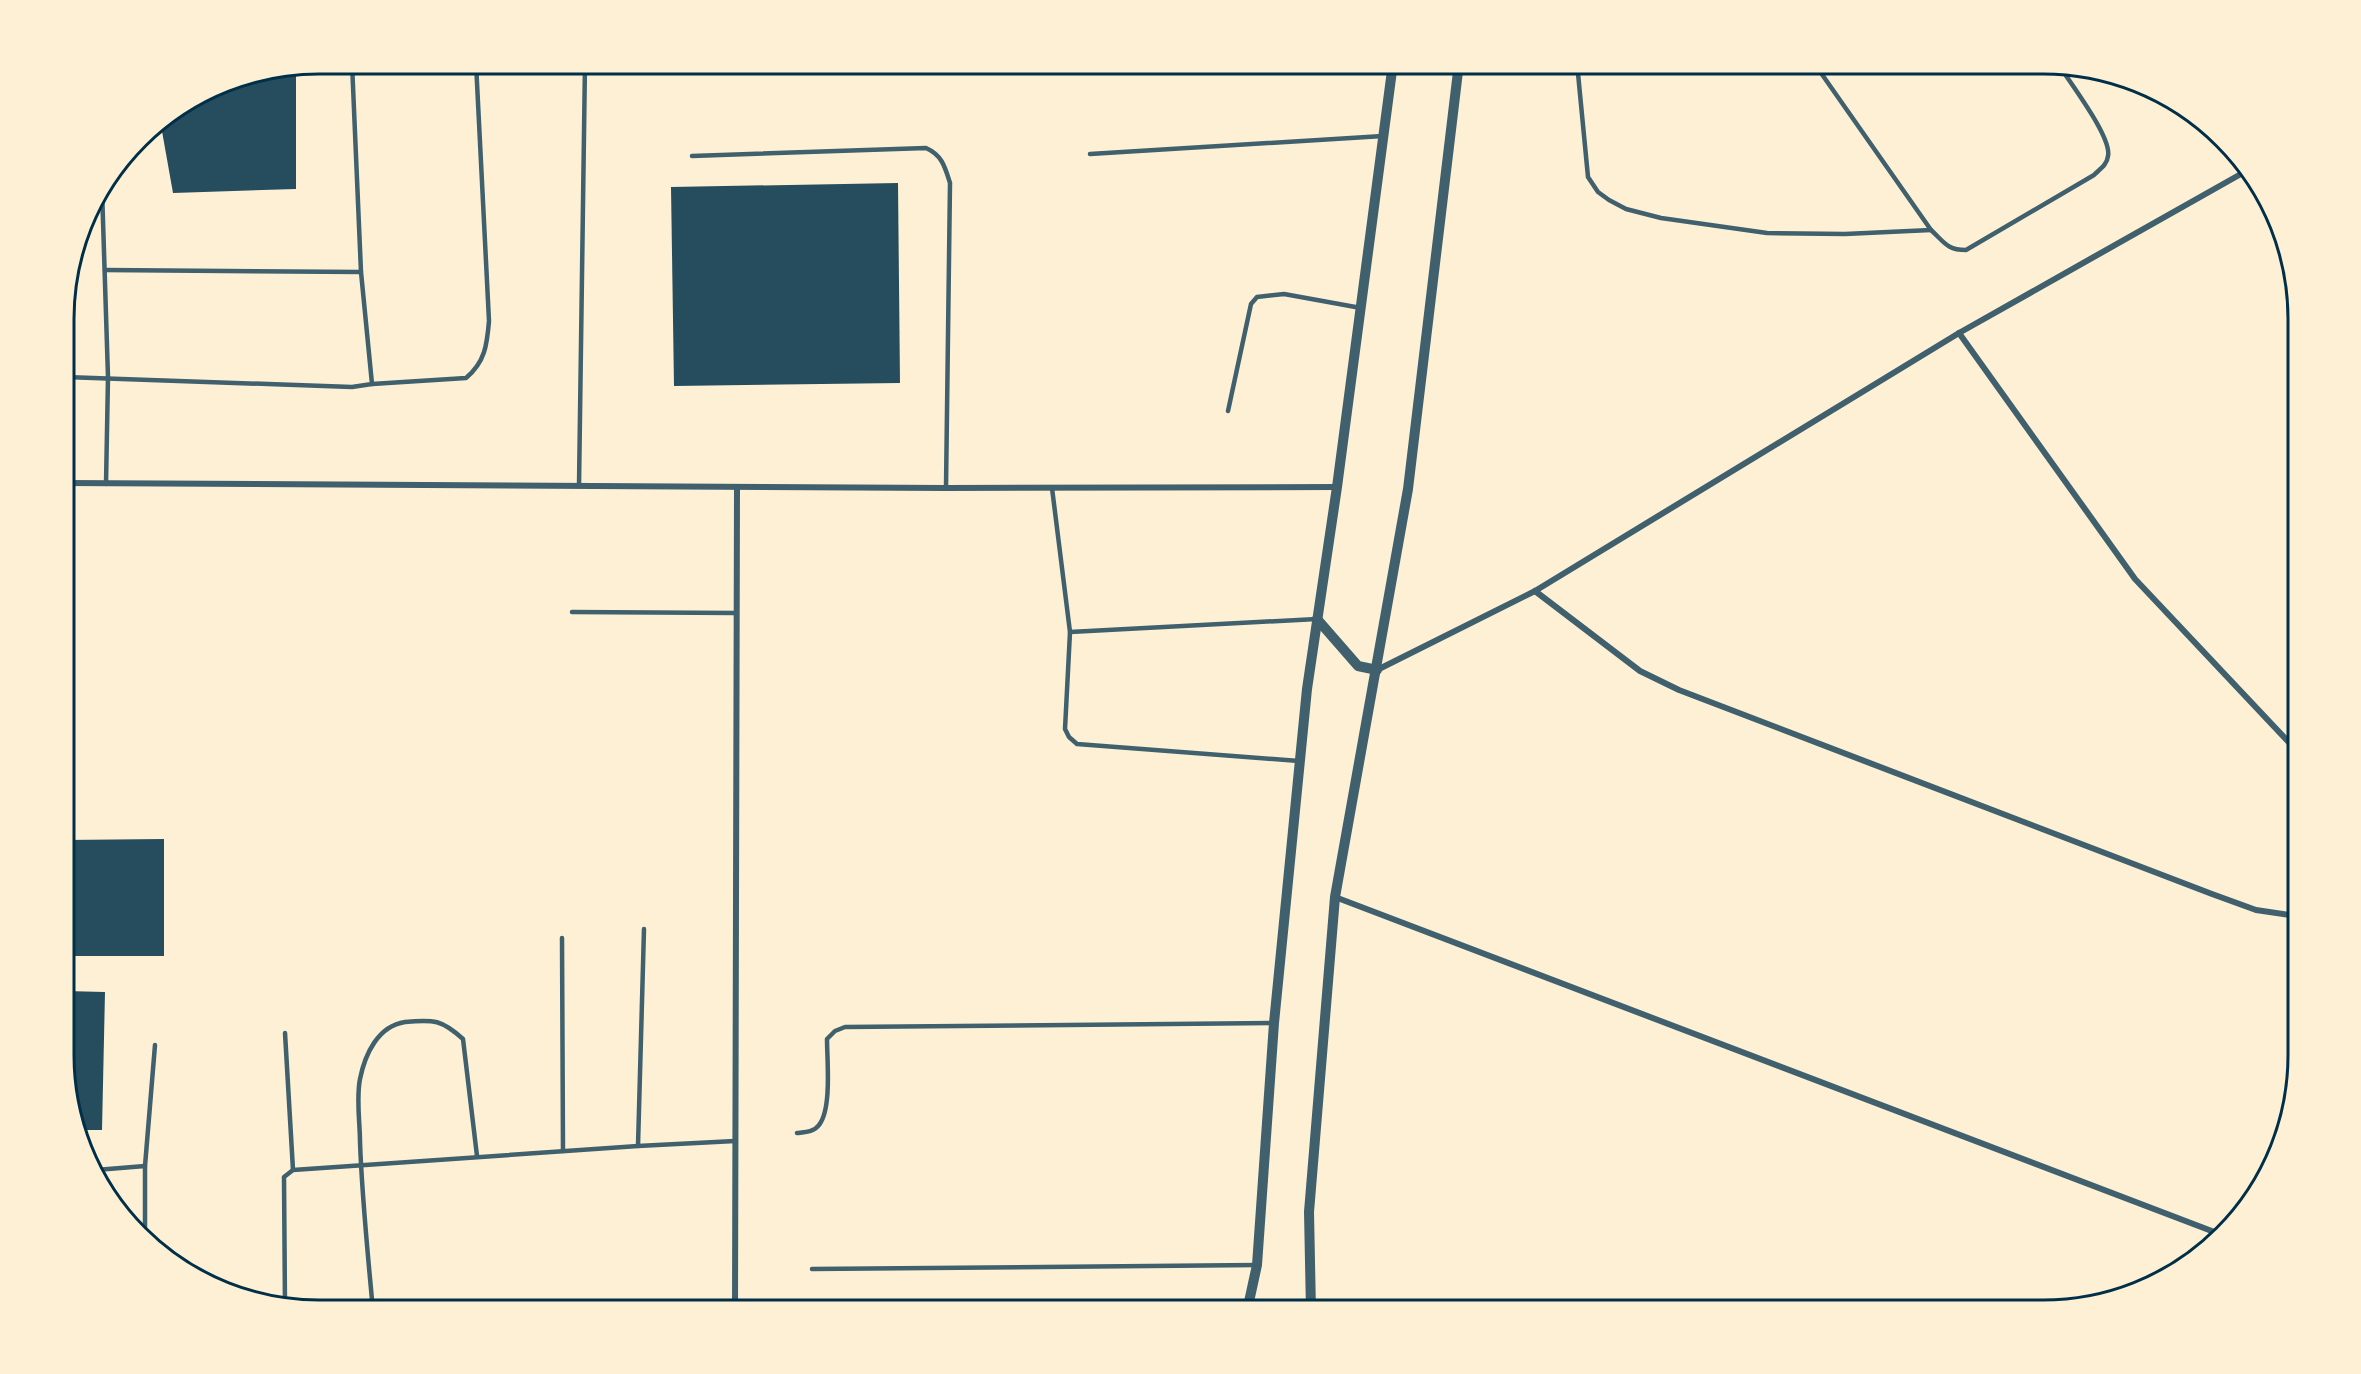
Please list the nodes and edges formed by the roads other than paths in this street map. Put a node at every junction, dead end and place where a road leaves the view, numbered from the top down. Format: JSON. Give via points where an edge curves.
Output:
{"nodes":[{"id":1,"x":352,"y":74,"type":"edge"},
{"id":2,"x":477,"y":74,"type":"edge"},
{"id":3,"x":585,"y":74,"type":"edge"},
{"id":4,"x":1391,"y":74,"type":"edge"},
{"id":5,"x":1458,"y":74,"type":"edge"},
{"id":6,"x":1577,"y":74,"type":"edge"},
{"id":7,"x":1822,"y":74,"type":"edge"},
{"id":8,"x":2065,"y":75,"type":"edge"},
{"id":9,"x":1383,"y":136,"type":"junction"},
{"id":10,"x":1090,"y":154,"type":"dead end"},
{"id":11,"x":692,"y":156,"type":"dead end"},
{"id":12,"x":2240,"y":174,"type":"edge"},
{"id":13,"x":103,"y":203,"type":"edge"},
{"id":14,"x":1931,"y":230,"type":"junction"},
{"id":15,"x":105,"y":270,"type":"junction"},
{"id":16,"x":361,"y":272,"type":"junction"},
{"id":17,"x":1361,"y":308,"type":"junction"},
{"id":18,"x":1959,"y":333,"type":"junction"},
{"id":19,"x":74,"y":377,"type":"edge"},
{"id":20,"x":108,"y":377,"type":"junction"},
{"id":21,"x":372,"y":384,"type":"junction"},
{"id":22,"x":1228,"y":411,"type":"dead end"},
{"id":23,"x":74,"y":483,"type":"edge"},
{"id":24,"x":106,"y":484,"type":"junction"},
{"id":25,"x":579,"y":486,"type":"junction"},
{"id":26,"x":736,"y":487,"type":"junction"},
{"id":27,"x":1337,"y":487,"type":"junction"},
{"id":28,"x":946,"y":488,"type":"junction"},
{"id":29,"x":1052,"y":488,"type":"junction"},
{"id":30,"x":1535,"y":591,"type":"junction"},
{"id":31,"x":572,"y":612,"type":"dead end"},
{"id":32,"x":736,"y":613,"type":"junction"},
{"id":33,"x":1317,"y":619,"type":"junction"},
{"id":34,"x":1070,"y":632,"type":"junction"},
{"id":35,"x":1377,"y":670,"type":"junction"},
{"id":36,"x":2288,"y":742,"type":"edge"},
{"id":37,"x":1300,"y":761,"type":"junction"},
{"id":38,"x":1335,"y":897,"type":"junction"},
{"id":39,"x":2288,"y":915,"type":"edge"},
{"id":40,"x":644,"y":929,"type":"dead end"},
{"id":41,"x":562,"y":938,"type":"dead end"},
{"id":42,"x":1274,"y":1023,"type":"junction"},
{"id":43,"x":285,"y":1033,"type":"dead end"},
{"id":44,"x":155,"y":1045,"type":"dead end"},
{"id":45,"x":797,"y":1133,"type":"dead end"},
{"id":46,"x":735,"y":1141,"type":"junction"},
{"id":47,"x":638,"y":1146,"type":"junction"},
{"id":48,"x":563,"y":1151,"type":"junction"},
{"id":49,"x":477,"y":1156,"type":"junction"},
{"id":50,"x":361,"y":1164,"type":"junction"},
{"id":51,"x":145,"y":1166,"type":"junction"},
{"id":52,"x":102,"y":1170,"type":"edge"},
{"id":53,"x":293,"y":1170,"type":"junction"},
{"id":54,"x":145,"y":1229,"type":"edge"},
{"id":55,"x":2213,"y":1232,"type":"edge"},
{"id":56,"x":1257,"y":1264,"type":"junction"},
{"id":57,"x":812,"y":1269,"type":"dead end"},
{"id":58,"x":285,"y":1298,"type":"edge"},
{"id":59,"x":372,"y":1300,"type":"edge"},
{"id":60,"x":735,"y":1300,"type":"edge"},
{"id":61,"x":1249,"y":1300,"type":"edge"},
{"id":62,"x":1311,"y":1300,"type":"edge"}],
"edges":[{"from":1,"to":16,"type":"lane"},
{"from":2,"to":21,"type":"lane","via":[[489,321],[484,354],[478,368],[466,378]]},
{"from":3,"to":25,"type":"lane"},
{"from":4,"to":9,"type":"street"},
{"from":5,"to":35,"type":"street","via":[[1408,489]]},
{"from":6,"to":14,"type":"lane","via":[[1588,177],[1598,192],[1626,209],[1767,233]]},
{"from":7,"to":14,"type":"lane"},
{"from":8,"to":14,"type":"lane","via":[[2105,138],[2109,155],[2104,166],[1966,250],[1950,249]]},
{"from":9,"to":10,"type":"lane"},
{"from":9,"to":17,"type":"street"},
{"from":11,"to":28,"type":"lane","via":[[926,148],[944,162],[950,183]]},
{"from":12,"to":18,"type":"street"},
{"from":13,"to":15,"type":"lane"},
{"from":15,"to":16,"type":"lane"},
{"from":15,"to":20,"type":"lane"},
{"from":16,"to":21,"type":"lane"},
{"from":17,"to":22,"type":"lane","via":[[1284,294],[1257,297],[1251,304]]},
{"from":17,"to":27,"type":"street"},
{"from":18,"to":30,"type":"street"},
{"from":18,"to":36,"type":"street","via":[[2134,579]]},
{"from":19,"to":20,"type":"lane"},
{"from":20,"to":21,"type":"lane","via":[[352,387]]},
{"from":20,"to":24,"type":"lane"},
{"from":23,"to":24,"type":"street"},
{"from":24,"to":25,"type":"street"},
{"from":25,"to":26,"type":"street"},
{"from":26,"to":28,"type":"street"},
{"from":26,"to":32,"type":"street"},
{"from":27,"to":29,"type":"street"},
{"from":27,"to":33,"type":"street"},
{"from":28,"to":29,"type":"street"},
{"from":29,"to":34,"type":"lane"},
{"from":30,"to":35,"type":"street"},
{"from":30,"to":39,"type":"street","via":[[1640,671],[1679,690],[2234,902]]},
{"from":31,"to":32,"type":"lane"},
{"from":32,"to":46,"type":"street"},
{"from":33,"to":34,"type":"lane"},
{"from":33,"to":35,"type":"street","via":[[1358,666]]},
{"from":33,"to":37,"type":"street"},
{"from":34,"to":37,"type":"lane","via":[[1065,729],[1077,744]]},
{"from":35,"to":38,"type":"street"},
{"from":37,"to":42,"type":"street"},
{"from":38,"to":55,"type":"street"},
{"from":38,"to":62,"type":"street","via":[[1309,1212]]},
{"from":40,"to":47,"type":"lane"},
{"from":41,"to":48,"type":"lane"},
{"from":42,"to":45,"type":"lane","via":[[845,1027],[827,1039],[826,1112],[819,1126]]},
{"from":42,"to":56,"type":"street"},
{"from":43,"to":53,"type":"lane"},
{"from":44,"to":51,"type":"lane"},
{"from":46,"to":47,"type":"lane"},
{"from":46,"to":60,"type":"street"},
{"from":47,"to":48,"type":"lane"},
{"from":48,"to":49,"type":"lane"},
{"from":49,"to":50,"type":"lane"},
{"from":49,"to":50,"type":"lane","via":[[463,1039],[446,1024],[423,1020],[398,1023],[380,1035],[367,1053],[360,1080]]},
{"from":50,"to":53,"type":"lane"},
{"from":50,"to":59,"type":"lane"},
{"from":51,"to":52,"type":"lane"},
{"from":51,"to":54,"type":"lane"},
{"from":53,"to":58,"type":"lane","via":[[284,1177]]},
{"from":56,"to":57,"type":"lane"},
{"from":56,"to":61,"type":"street"}]}
